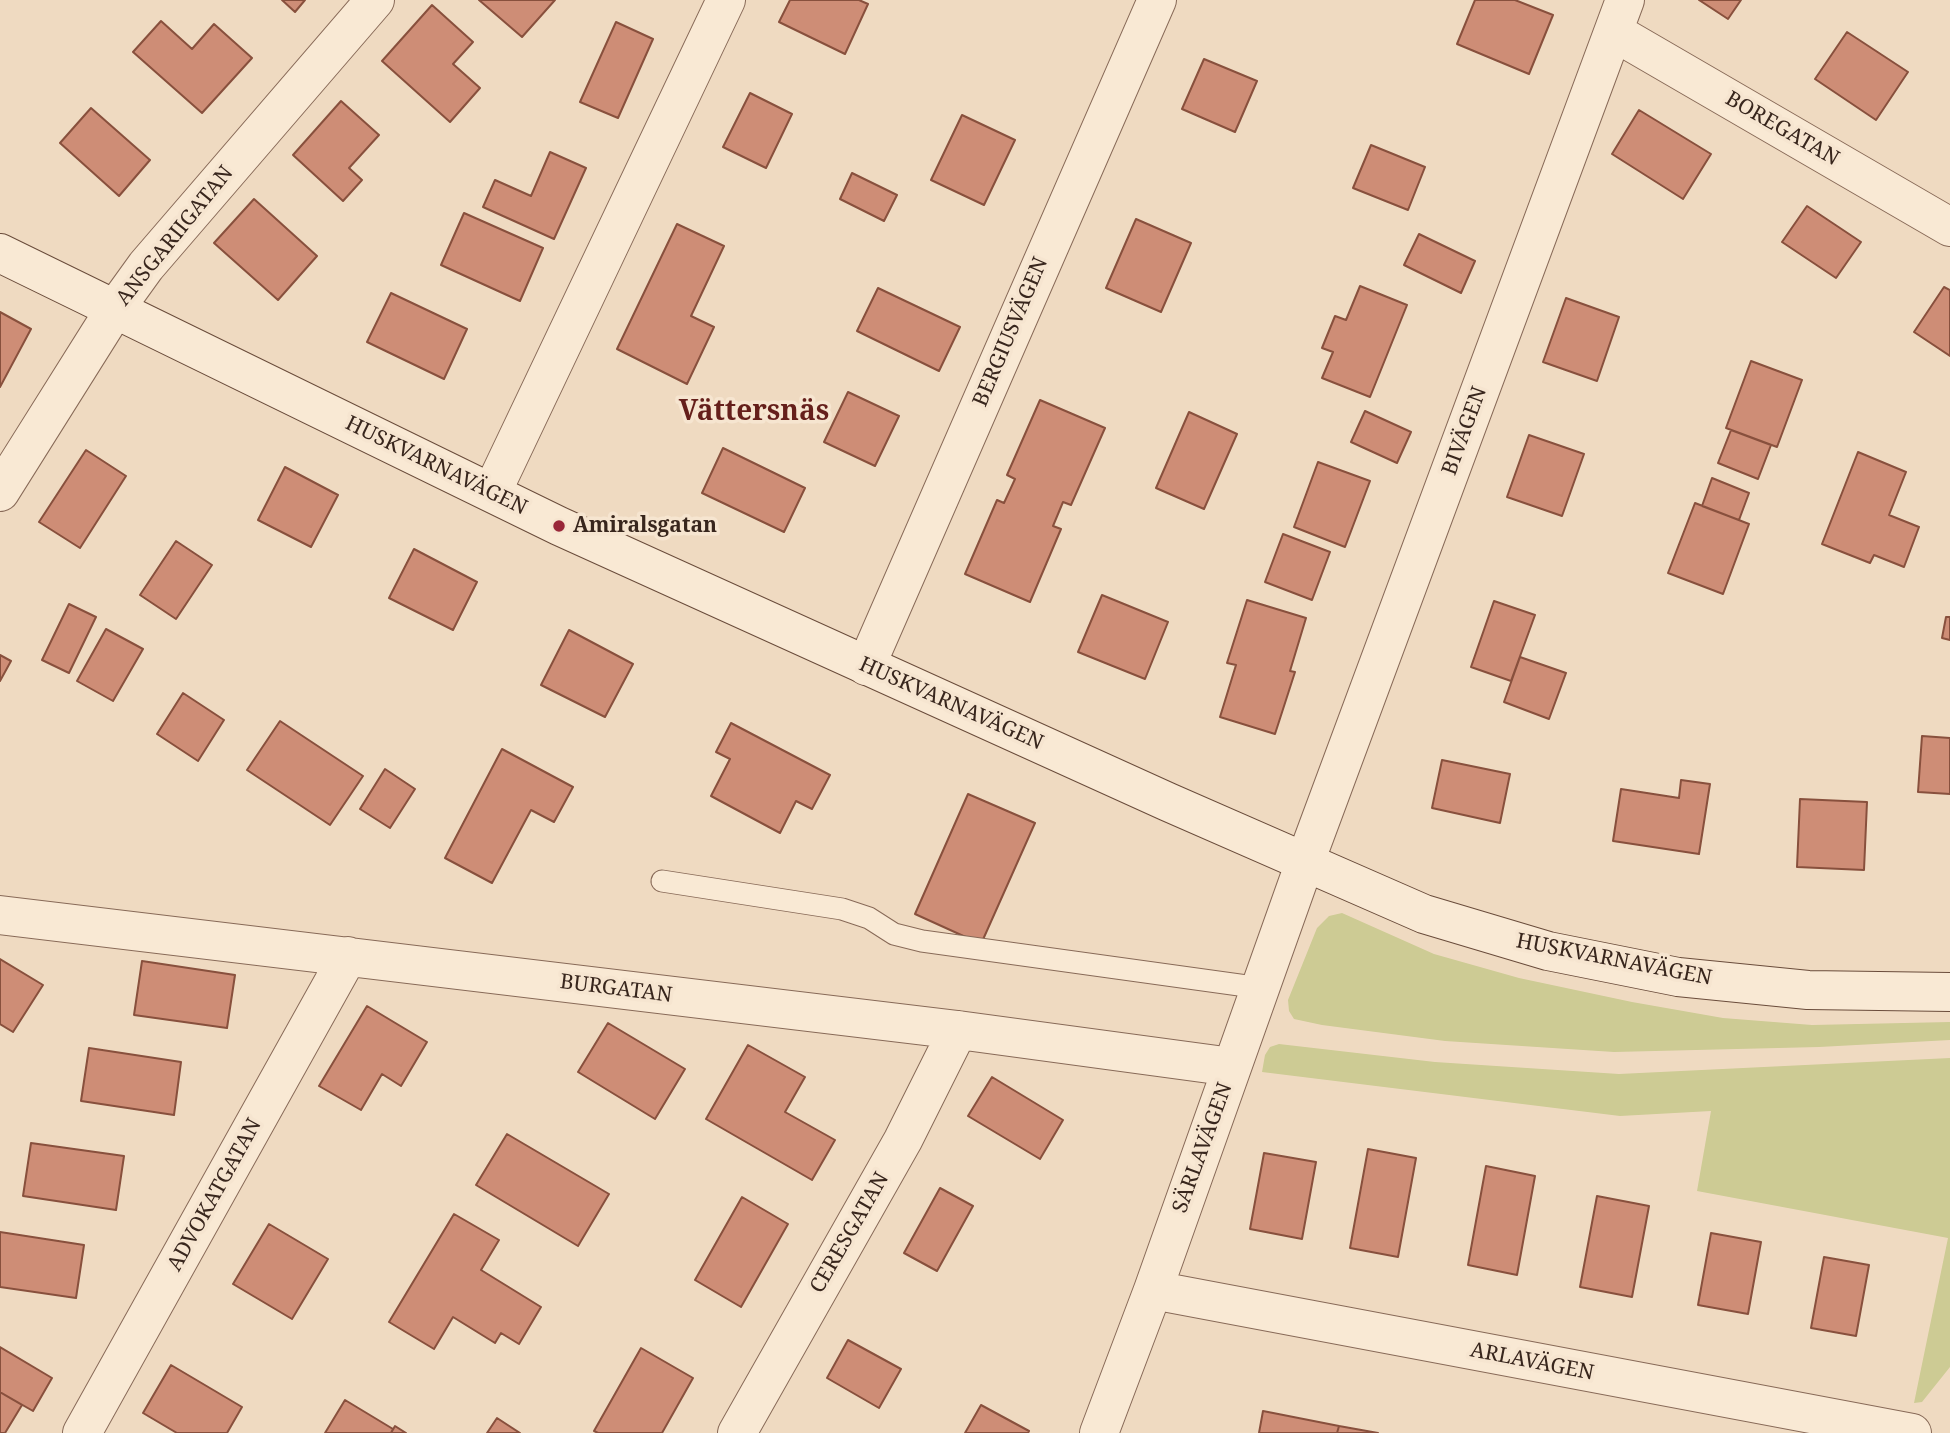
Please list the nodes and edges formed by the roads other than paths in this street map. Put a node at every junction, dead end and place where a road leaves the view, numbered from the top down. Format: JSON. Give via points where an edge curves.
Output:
{"nodes":[{"id":1,"x":375,"y":0,"type":"edge"},
{"id":2,"x":726,"y":0,"type":"edge"},
{"id":3,"x":1157,"y":0,"type":"edge"},
{"id":4,"x":1619,"y":16,"type":"edge"},
{"id":5,"x":1950,"y":226,"type":"edge"},
{"id":6,"x":0,"y":253,"type":"edge"},
{"id":7,"x":115,"y":309,"type":"junction"},
{"id":8,"x":0,"y":492,"type":"edge"},
{"id":9,"x":492,"y":492,"type":"junction"},
{"id":10,"x":866,"y":666,"type":"junction"},
{"id":11,"x":1305,"y":862,"type":"junction"},
{"id":12,"x":662,"y":881,"type":"dead end"},
{"id":13,"x":0,"y":915,"type":"edge"},
{"id":14,"x":348,"y":956,"type":"junction"},
{"id":15,"x":1261,"y":988,"type":"junction"},
{"id":16,"x":1950,"y":992,"type":"edge"},
{"id":17,"x":958,"y":1030,"type":"junction"},
{"id":18,"x":1232,"y":1067,"type":"junction"},
{"id":19,"x":1153,"y":1290,"type":"junction"},
{"id":20,"x":82,"y":1433,"type":"edge"},
{"id":21,"x":737,"y":1433,"type":"edge"},
{"id":22,"x":1099,"y":1433,"type":"edge"},
{"id":23,"x":1912,"y":1433,"type":"edge"}],
"edges":[{"from":1,"to":7,"type":"street","name":"ANSGARIIGATAN","via":[[146,266]]},
{"from":2,"to":9,"type":"street"},
{"from":3,"to":10,"type":"street","name":"BERGIUSVÄGEN"},
{"from":4,"to":5,"type":"street","name":"BOREGATAN"},
{"from":4,"to":11,"type":"street","name":"BIVÄGEN"},
{"from":6,"to":7,"type":"street","name":"HUSKVARNAVÄGEN"},
{"from":7,"to":8,"type":"street","name":"ANSGARIIGATAN"},
{"from":7,"to":9,"type":"street","name":"HUSKVARNAVÄGEN"},
{"from":9,"to":10,"type":"street","name":"HUSKVARNAVÄGEN"},
{"from":10,"to":11,"type":"street","name":"HUSKVARNAVÄGEN"},
{"from":11,"to":15,"type":"street","name":"SÄRLAVÄGEN"},
{"from":11,"to":16,"type":"street","name":"HUSKVARNAVÄGEN","via":[[1424,914],[1548,951],[1691,978],[1808,990]]},
{"from":12,"to":15,"type":"lane","via":[[842,909],[869,918],[894,934],[922,941]]},
{"from":13,"to":14,"type":"street","name":"BURGATAN"},
{"from":14,"to":17,"type":"street","name":"BURGATAN"},
{"from":14,"to":20,"type":"street","name":"ADVOKATGATAN"},
{"from":15,"to":18,"type":"street","name":"SÄRLAVÄGEN"},
{"from":17,"to":18,"type":"street","name":"BURGATAN"},
{"from":17,"to":21,"type":"street","name":"CERESGATAN","via":[[903,1140]]},
{"from":18,"to":19,"type":"street","name":"SÄRLAVÄGEN"},
{"from":19,"to":22,"type":"street","name":"SÄRLAVÄGEN"},
{"from":19,"to":23,"type":"street","name":"ARLAVÄGEN"}]}
